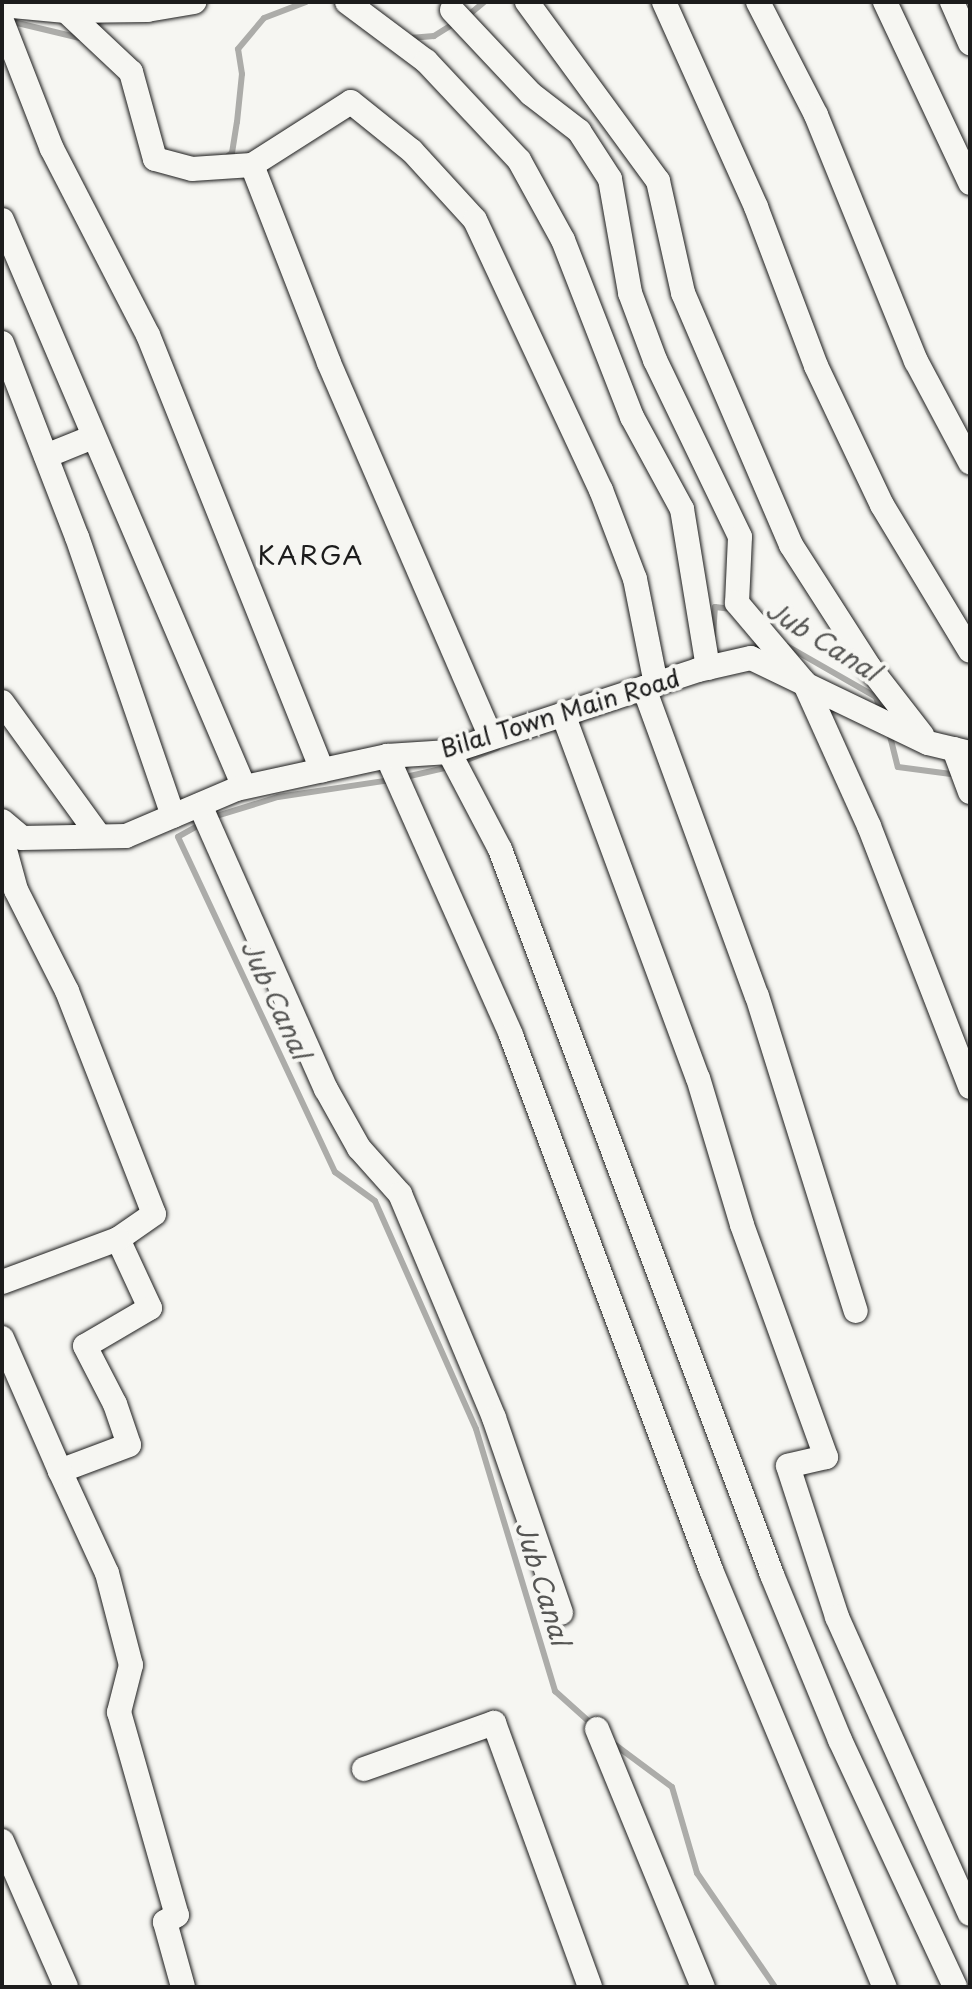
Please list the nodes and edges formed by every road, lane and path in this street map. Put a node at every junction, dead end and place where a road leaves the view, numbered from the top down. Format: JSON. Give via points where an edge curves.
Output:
{"nodes":[{"id":1,"x":194,"y":2,"type":"edge"},
{"id":2,"x":347,"y":2,"type":"edge"},
{"id":3,"x":527,"y":2,"type":"edge"},
{"id":4,"x":664,"y":2,"type":"edge"},
{"id":5,"x":758,"y":2,"type":"edge"},
{"id":6,"x":885,"y":2,"type":"edge"},
{"id":7,"x":952,"y":2,"type":"edge"},
{"id":8,"x":2,"y":5,"type":"edge"},
{"id":9,"x":65,"y":6,"type":"edge"},
{"id":10,"x":452,"y":10,"type":"dead end"},
{"id":11,"x":2,"y":21,"type":"edge"},
{"id":12,"x":970,"y":43,"type":"edge"},
{"id":13,"x":252,"y":165,"type":"junction"},
{"id":14,"x":970,"y":183,"type":"edge"},
{"id":15,"x":2,"y":220,"type":"edge"},
{"id":16,"x":2,"y":343,"type":"edge"},
{"id":17,"x":93,"y":437,"type":"junction"},
{"id":18,"x":46,"y":456,"type":"junction"},
{"id":19,"x":970,"y":462,"type":"edge"},
{"id":20,"x":970,"y":651,"type":"edge"},
{"id":21,"x":708,"y":668,"type":"junction"},
{"id":22,"x":804,"y":682,"type":"junction"},
{"id":23,"x":650,"y":686,"type":"junction"},
{"id":24,"x":2,"y":702,"type":"edge"},
{"id":25,"x":563,"y":714,"type":"junction"},
{"id":26,"x":491,"y":738,"type":"junction"},
{"id":27,"x":928,"y":743,"type":"junction"},
{"id":28,"x":962,"y":751,"type":"edge"},
{"id":29,"x":449,"y":752,"type":"junction"},
{"id":30,"x":387,"y":756,"type":"junction"},
{"id":31,"x":322,"y":771,"type":"junction"},
{"id":32,"x":244,"y":787,"type":"junction"},
{"id":33,"x":970,"y":792,"type":"edge"},
{"id":34,"x":200,"y":805,"type":"junction"},
{"id":35,"x":173,"y":816,"type":"junction"},
{"id":36,"x":2,"y":821,"type":"edge"},
{"id":37,"x":99,"y":836,"type":"junction"},
{"id":38,"x":2,"y":839,"type":"edge"},
{"id":39,"x":970,"y":1087,"type":"edge"},
{"id":40,"x":118,"y":1239,"type":"junction"},
{"id":41,"x":2,"y":1282,"type":"edge"},
{"id":42,"x":856,"y":1311,"type":"dead end"},
{"id":43,"x":2,"y":1338,"type":"edge"},
{"id":44,"x":60,"y":1471,"type":"junction"},
{"id":45,"x":561,"y":1613,"type":"dead end"},
{"id":46,"x":597,"y":1729,"type":"dead end"},
{"id":47,"x":364,"y":1769,"type":"dead end"},
{"id":48,"x":2,"y":1841,"type":"edge"},
{"id":49,"x":970,"y":1914,"type":"edge"},
{"id":50,"x":66,"y":1987,"type":"edge"},
{"id":51,"x":183,"y":1987,"type":"edge"},
{"id":52,"x":590,"y":1987,"type":"edge"},
{"id":53,"x":703,"y":1987,"type":"edge"},
{"id":54,"x":885,"y":1987,"type":"edge"},
{"id":55,"x":955,"y":1987,"type":"edge"}],
"edges":[{"from":1,"to":9,"type":"street","via":[[147,10]]},
{"from":2,"to":21,"type":"street","via":[[426,61],[519,160],[563,240],[632,417],[682,509]]},
{"from":3,"to":27,"type":"street","via":[[658,181],[683,293],[791,545],[870,668]]},
{"from":4,"to":20,"type":"street","via":[[756,207],[816,366],[882,505]]},
{"from":5,"to":19,"type":"street","via":[[816,115],[916,361]]},
{"from":6,"to":14,"type":"street"},
{"from":7,"to":12,"type":"street"},
{"from":8,"to":9,"type":"street"},
{"from":9,"to":13,"type":"street","via":[[131,72],[155,159],[192,169]]},
{"from":10,"to":22,"type":"street","via":[[531,94],[579,131],[610,179],[630,293],[655,360],[740,537],[737,603]]},
{"from":11,"to":31,"type":"street","via":[[52,149],[148,335]]},
{"from":13,"to":23,"type":"street","via":[[351,102],[412,151],[475,220],[541,353],[621,541],[635,579]]},
{"from":13,"to":26,"type":"street","via":[[329,363],[419,561]]},
{"from":15,"to":17,"type":"street"},
{"from":16,"to":18,"type":"street"},
{"from":17,"to":18,"type":"street"},
{"from":17,"to":32,"type":"street"},
{"from":18,"to":35,"type":"street"},
{"from":21,"to":22,"type":"street","name":"Bilal Town Main Road","via":[[751,658]]},
{"from":21,"to":23,"type":"street","name":"Bilal Town Main Road"},
{"from":22,"to":27,"type":"street","name":"Bilal Town Main Road"},
{"from":22,"to":39,"type":"street","via":[[869,826]]},
{"from":23,"to":25,"type":"street","name":"Bilal Town Main Road"},
{"from":23,"to":42,"type":"street","via":[[757,996]]},
{"from":24,"to":37,"type":"street"},
{"from":25,"to":26,"type":"street","name":"Bilal Town Main Road"},
{"from":25,"to":49,"type":"street","via":[[698,1078],[742,1225],[826,1457],[788,1466],[837,1617]]},
{"from":26,"to":29,"type":"street","name":"Bilal Town Main Road"},
{"from":27,"to":28,"type":"street","name":"Bilal Town Main Road"},
{"from":28,"to":33,"type":"street"},
{"from":29,"to":30,"type":"street","name":"Bilal Town Main Road"},
{"from":29,"to":55,"type":"street","via":[[500,849],[772,1575],[840,1740]]},
{"from":30,"to":31,"type":"street","name":"Bilal Town Main Road"},
{"from":30,"to":54,"type":"street","via":[[511,1035],[711,1570]]},
{"from":31,"to":32,"type":"street","name":"Bilal Town Main Road"},
{"from":32,"to":34,"type":"street","name":"Bilal Town Main Road"},
{"from":34,"to":35,"type":"street","name":"Bilal Town Main Road"},
{"from":34,"to":45,"type":"street","via":[[326,1089],[359,1148],[400,1194],[494,1418]]},
{"from":35,"to":37,"type":"street","name":"Bilal Town Main Road","via":[[126,836]]},
{"from":36,"to":37,"type":"street","name":"Bilal Town Main Road","via":[[22,838]]},
{"from":38,"to":40,"type":"street","via":[[16,890],[67,991],[154,1214]]},
{"from":40,"to":41,"type":"street"},
{"from":40,"to":44,"type":"street","via":[[150,1308],[85,1346],[129,1445]]},
{"from":43,"to":44,"type":"street"},
{"from":44,"to":51,"type":"street","via":[[107,1573],[131,1665],[119,1712],[177,1915],[165,1922]]},
{"from":46,"to":53,"type":"street"},
{"from":47,"to":52,"type":"street","via":[[494,1723]]},
{"from":48,"to":50,"type":"street"}]}
